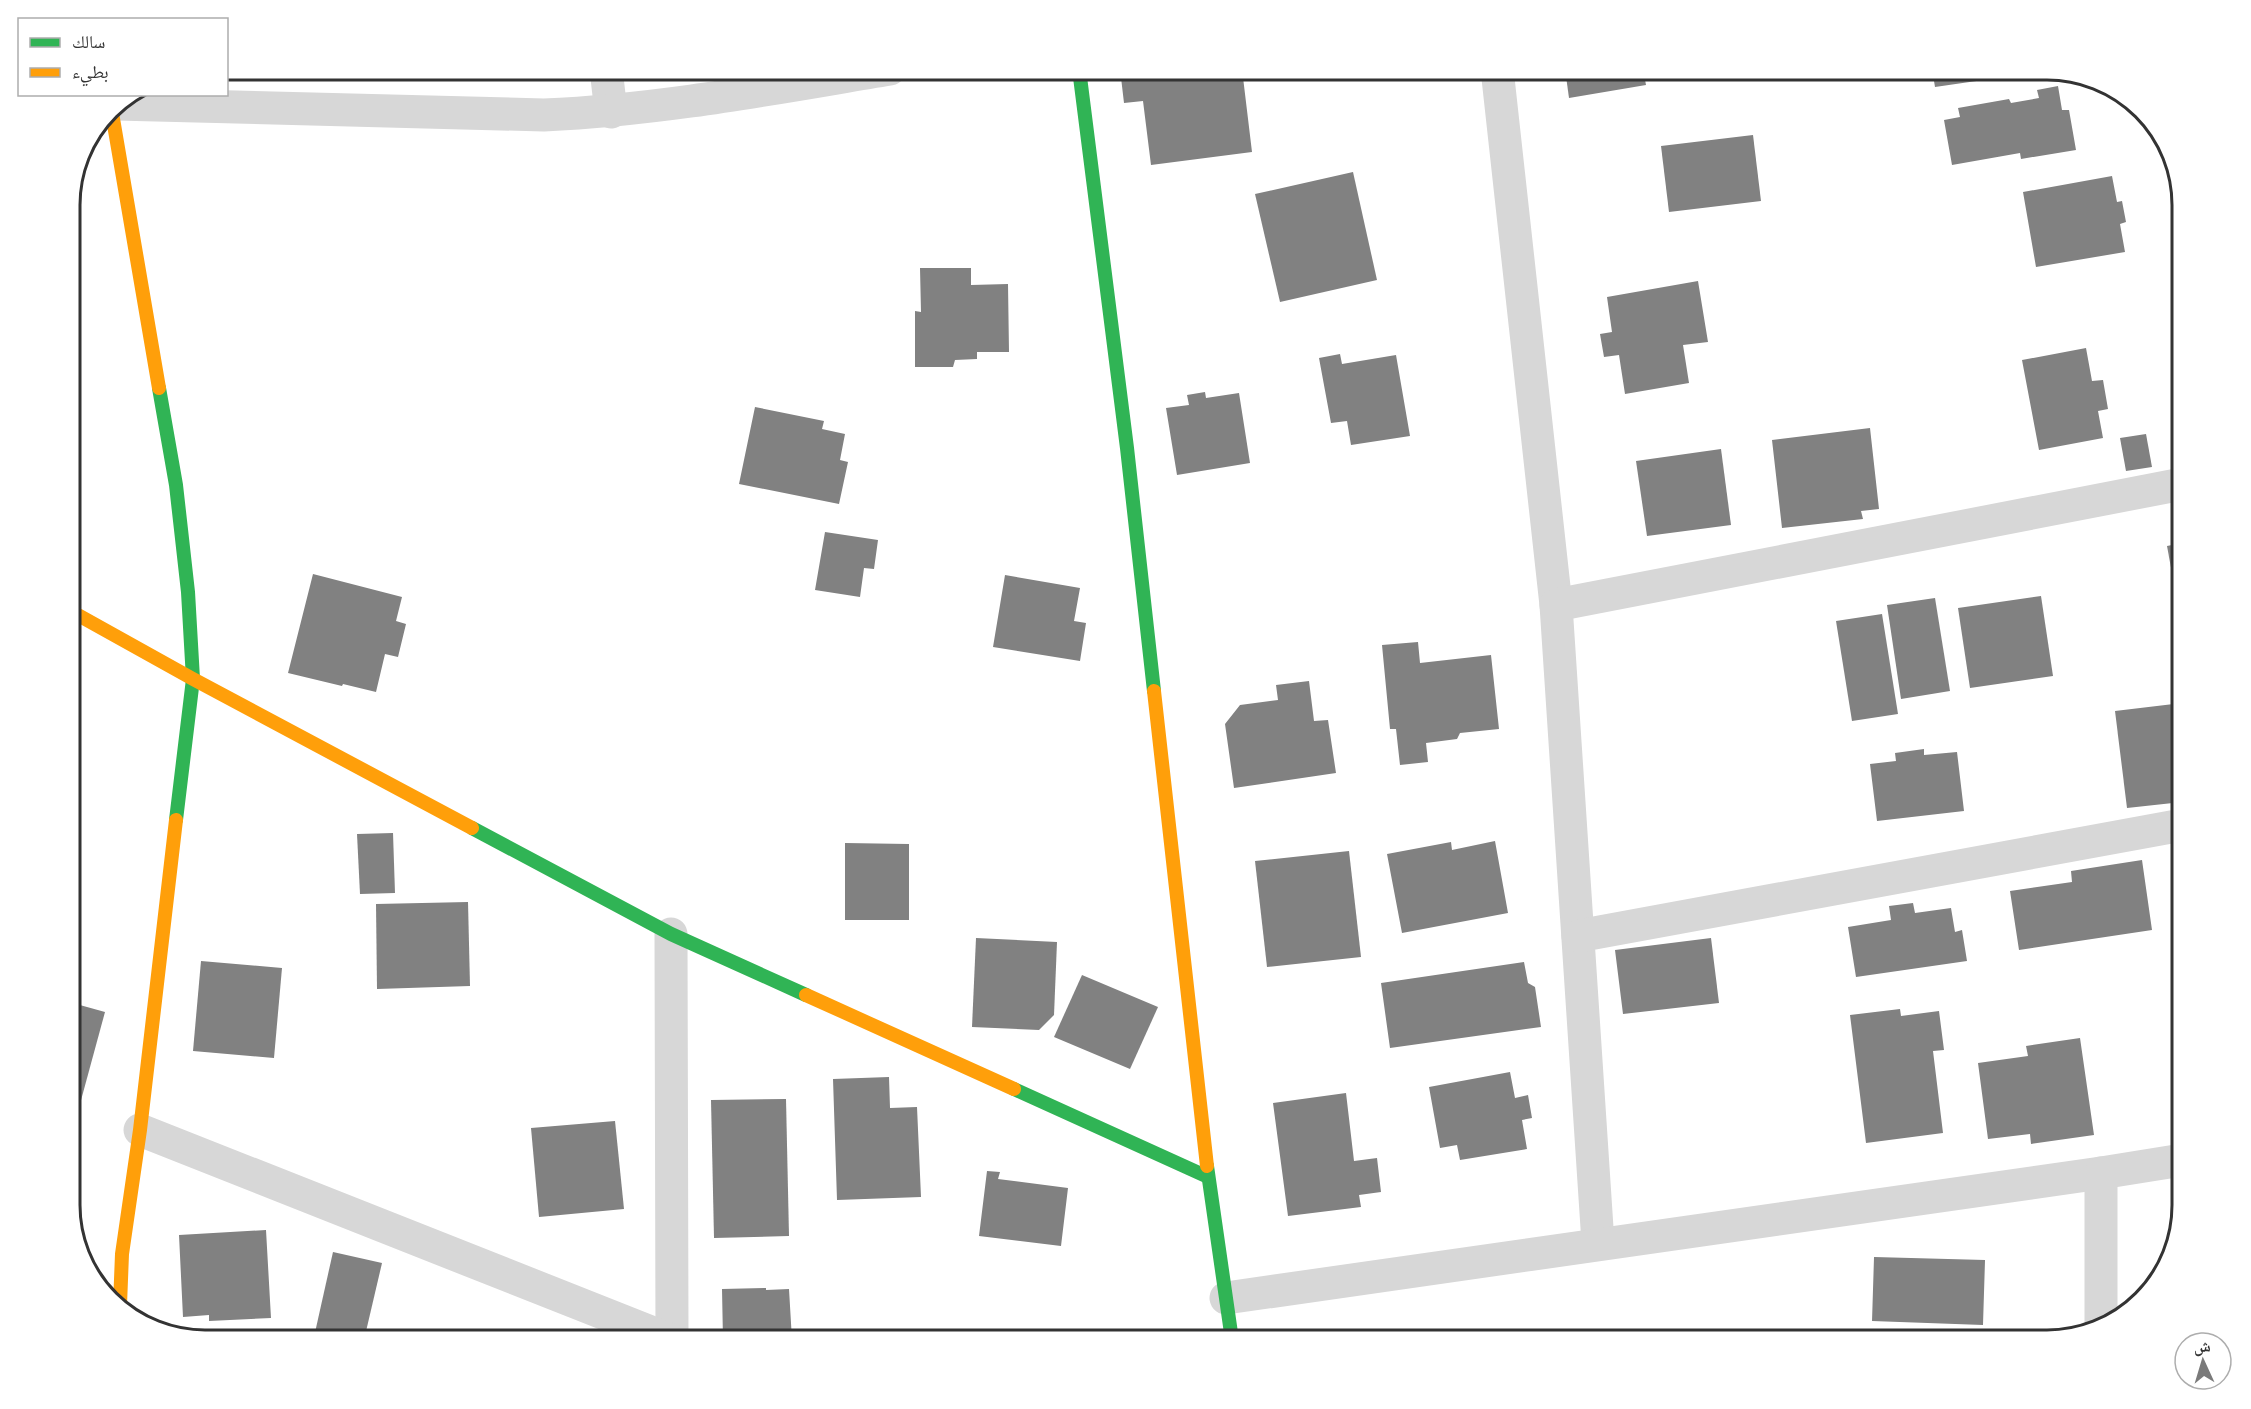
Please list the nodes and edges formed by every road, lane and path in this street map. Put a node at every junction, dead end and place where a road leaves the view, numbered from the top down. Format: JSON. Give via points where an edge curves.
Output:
{"nodes":[{"id":1,"x":607,"y":80,"type":"edge"},
{"id":2,"x":823,"y":80,"type":"edge"},
{"id":3,"x":1080,"y":80,"type":"edge"},
{"id":4,"x":1498,"y":80,"type":"edge"},
{"id":5,"x":129,"y":104,"type":"edge"},
{"id":6,"x":611,"y":112,"type":"junction"},
{"id":7,"x":113,"y":119,"type":"edge"},
{"id":8,"x":2171,"y":486,"type":"edge"},
{"id":9,"x":1556,"y":605,"type":"junction"},
{"id":10,"x":80,"y":616,"type":"edge"},
{"id":11,"x":193,"y":679,"type":"junction"},
{"id":12,"x":2172,"y":827,"type":"edge"},
{"id":13,"x":671,"y":934,"type":"junction"},
{"id":14,"x":1578,"y":936,"type":"junction"},
{"id":15,"x":140,"y":1130,"type":"junction"},
{"id":16,"x":2172,"y":1162,"type":"edge"},
{"id":17,"x":2101,"y":1173,"type":"junction"},
{"id":18,"x":1208,"y":1176,"type":"junction"},
{"id":19,"x":1598,"y":1243,"type":"junction"},
{"id":20,"x":120,"y":1297,"type":"edge"},
{"id":21,"x":1226,"y":1298,"type":"junction"},
{"id":22,"x":2101,"y":1317,"type":"edge"},
{"id":23,"x":646,"y":1330,"type":"edge"},
{"id":24,"x":671,"y":1330,"type":"edge"},
{"id":25,"x":1231,"y":1330,"type":"edge"}],
"edges":[{"from":1,"to":6,"type":"street"},
{"from":2,"to":6,"type":"street"},
{"from":3,"to":18,"type":"street","via":[[1127,448]]},
{"from":4,"to":9,"type":"street"},
{"from":5,"to":6,"type":"street","via":[[477,115]]},
{"from":7,"to":11,"type":"street","via":[[176,485]]},
{"from":8,"to":9,"type":"street"},
{"from":9,"to":14,"type":"street"},
{"from":10,"to":11,"type":"street"},
{"from":11,"to":13,"type":"street"},
{"from":11,"to":15,"type":"street"},
{"from":12,"to":14,"type":"street"},
{"from":13,"to":18,"type":"street"},
{"from":13,"to":24,"type":"street"},
{"from":14,"to":19,"type":"street"},
{"from":15,"to":20,"type":"street","via":[[122,1254]]},
{"from":15,"to":23,"type":"street"},
{"from":16,"to":17,"type":"street"},
{"from":17,"to":19,"type":"street"},
{"from":17,"to":22,"type":"street"},
{"from":18,"to":21,"type":"street"},
{"from":19,"to":21,"type":"street"},
{"from":21,"to":25,"type":"street"}]}
